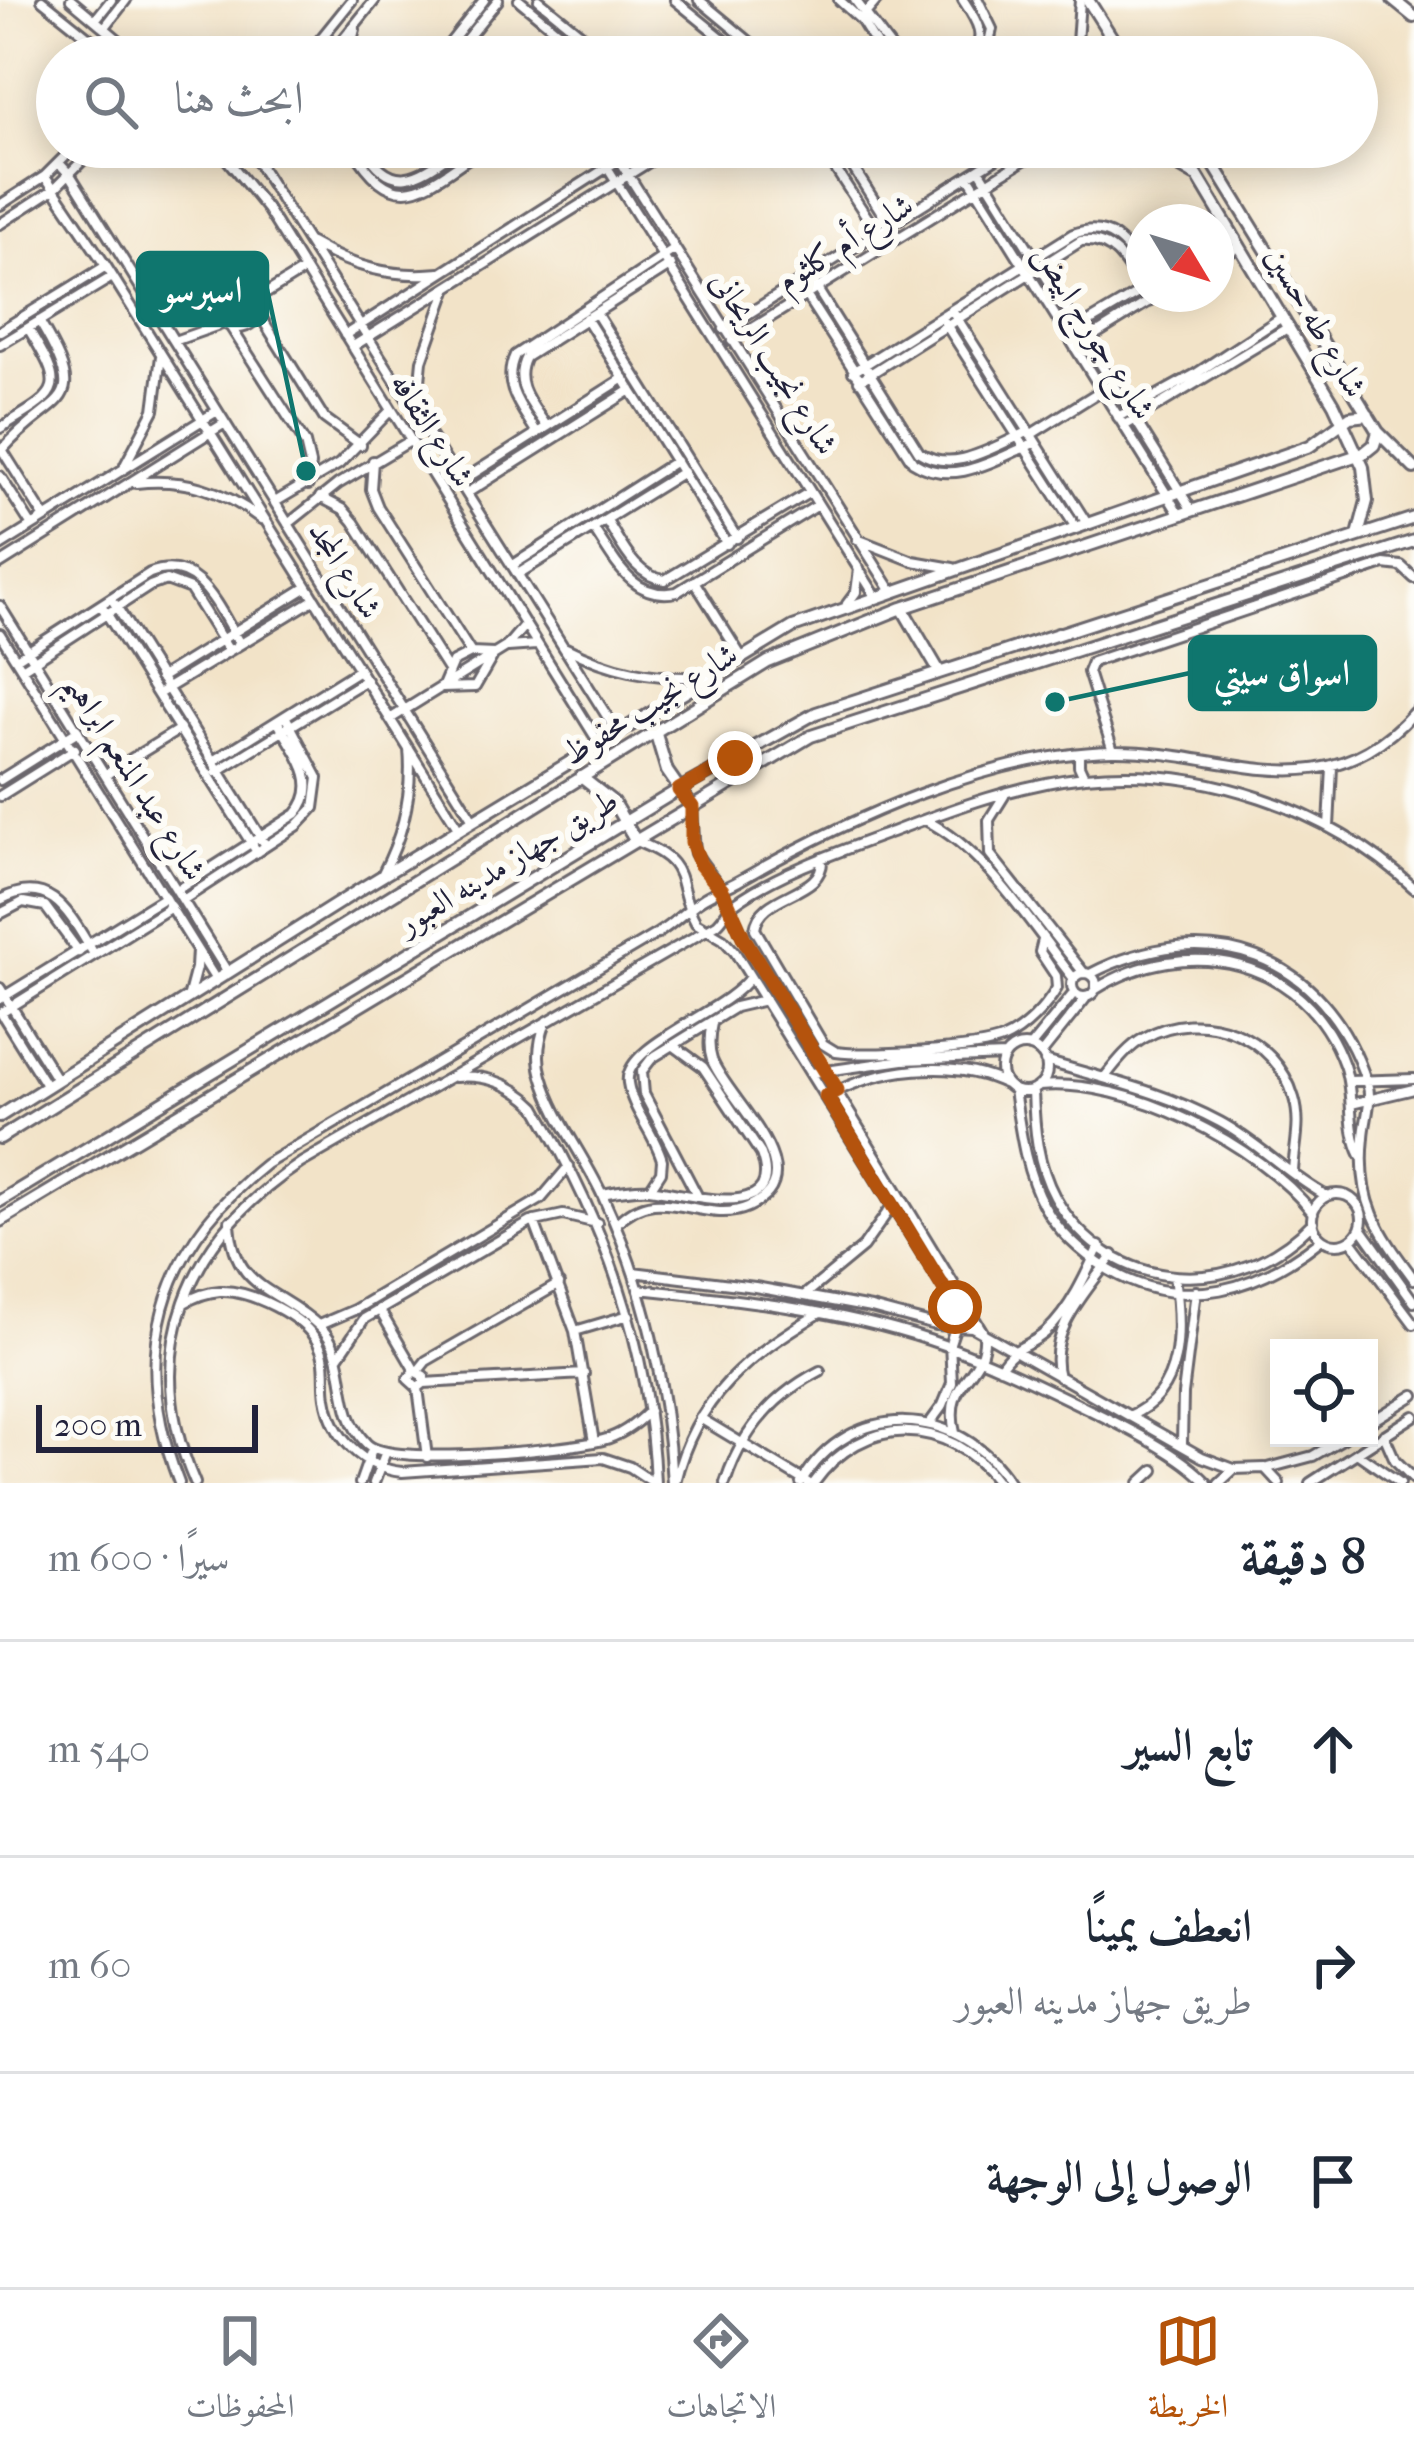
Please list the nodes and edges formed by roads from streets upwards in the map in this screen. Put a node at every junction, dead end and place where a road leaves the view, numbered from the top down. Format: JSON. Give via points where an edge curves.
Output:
{"nodes":[{"id":1,"x":42,"y":0,"type":"edge"},
{"id":2,"x":71,"y":0,"type":"edge"},
{"id":3,"x":111,"y":0,"type":"edge"},
{"id":4,"x":126,"y":0,"type":"edge"},
{"id":5,"x":352,"y":0,"type":"edge"},
{"id":6,"x":376,"y":0,"type":"edge"},
{"id":7,"x":484,"y":0,"type":"edge"},
{"id":8,"x":498,"y":0,"type":"edge"},
{"id":9,"x":519,"y":0,"type":"edge"},
{"id":10,"x":539,"y":0,"type":"edge"},
{"id":11,"x":675,"y":0,"type":"edge"},
{"id":12,"x":699,"y":0,"type":"edge"},
{"id":13,"x":838,"y":0,"type":"edge"},
{"id":14,"x":877,"y":0,"type":"edge"},
{"id":15,"x":964,"y":0,"type":"edge"},
{"id":16,"x":978,"y":0,"type":"edge"},
{"id":17,"x":1084,"y":0,"type":"edge"},
{"id":18,"x":1393,"y":0,"type":"edge"},
{"id":19,"x":857,"y":4,"type":"edge"},
{"id":20,"x":864,"y":16,"type":"junction"},
{"id":21,"x":1414,"y":17,"type":"edge"},
{"id":22,"x":95,"y":20,"type":"junction"},
{"id":23,"x":356,"y":24,"type":"junction"},
{"id":24,"x":105,"y":27,"type":"junction"},
{"id":25,"x":87,"y":36,"type":"edge"},
{"id":26,"x":115,"y":36,"type":"edge"},
{"id":27,"x":323,"y":36,"type":"edge"},
{"id":28,"x":347,"y":36,"type":"edge"},
{"id":29,"x":353,"y":36,"type":"edge"},
{"id":30,"x":456,"y":36,"type":"edge"},
{"id":31,"x":469,"y":36,"type":"edge"},
{"id":32,"x":563,"y":36,"type":"edge"},
{"id":33,"x":581,"y":36,"type":"edge"},
{"id":34,"x":720,"y":36,"type":"edge"},
{"id":35,"x":743,"y":36,"type":"edge"},
{"id":36,"x":874,"y":36,"type":"edge"},
{"id":37,"x":881,"y":36,"type":"edge"},
{"id":38,"x":980,"y":36,"type":"edge"},
{"id":39,"x":990,"y":36,"type":"edge"},
{"id":40,"x":1079,"y":36,"type":"edge"},
{"id":41,"x":1109,"y":36,"type":"edge"},
{"id":42,"x":54,"y":168,"type":"edge"},
{"id":43,"x":63,"y":168,"type":"edge"},
{"id":44,"x":77,"y":168,"type":"edge"},
{"id":45,"x":235,"y":168,"type":"edge"},
{"id":46,"x":265,"y":168,"type":"edge"},
{"id":47,"x":366,"y":168,"type":"edge"},
{"id":48,"x":379,"y":168,"type":"edge"},
{"id":49,"x":431,"y":168,"type":"edge"},
{"id":50,"x":445,"y":168,"type":"edge"},
{"id":51,"x":605,"y":168,"type":"edge"},
{"id":52,"x":608,"y":168,"type":"edge"},
{"id":53,"x":624,"y":168,"type":"edge"},
{"id":54,"x":639,"y":168,"type":"edge"},
{"id":55,"x":834,"y":168,"type":"edge"},
{"id":56,"x":856,"y":168,"type":"edge"},
{"id":57,"x":1011,"y":168,"type":"edge"},
{"id":58,"x":1184,"y":168,"type":"edge"},
{"id":59,"x":1193,"y":168,"type":"edge"},
{"id":60,"x":1216,"y":168,"type":"edge"},
{"id":61,"x":979,"y":169,"type":"joint"},
{"id":62,"x":628,"y":175,"type":"junction"},
{"id":63,"x":45,"y":176,"type":"junction"},
{"id":64,"x":70,"y":176,"type":"junction"},
{"id":65,"x":968,"y":176,"type":"junction"},
{"id":66,"x":616,"y":182,"type":"junction"},
{"id":67,"x":1202,"y":182,"type":"junction"},
{"id":68,"x":987,"y":183,"type":"junction"},
{"id":69,"x":54,"y":189,"type":"junction"},
{"id":70,"x":976,"y":189,"type":"junction"},
{"id":71,"x":1216,"y":204,"type":"edge"},
{"id":72,"x":0,"y":206,"type":"edge"},
{"id":73,"x":1249,"y":220,"type":"junction"},
{"id":74,"x":0,"y":224,"type":"edge"},
{"id":75,"x":890,"y":225,"type":"junction"},
{"id":76,"x":1234,"y":230,"type":"edge"},
{"id":77,"x":878,"y":233,"type":"junction"},
{"id":78,"x":1234,"y":233,"type":"edge"},
{"id":79,"x":898,"y":238,"type":"junction"},
{"id":80,"x":310,"y":242,"type":"junction"},
{"id":81,"x":1241,"y":245,"type":"junction"},
{"id":82,"x":886,"y":246,"type":"junction"},
{"id":83,"x":1126,"y":246,"type":"edge"},
{"id":84,"x":675,"y":249,"type":"junction"},
{"id":85,"x":1234,"y":249,"type":"edge"},
{"id":86,"x":663,"y":257,"type":"junction"},
{"id":87,"x":681,"y":259,"type":"junction"},
{"id":88,"x":1037,"y":262,"type":"junction"},
{"id":89,"x":1126,"y":264,"type":"edge"},
{"id":90,"x":106,"y":266,"type":"junction"},
{"id":91,"x":669,"y":267,"type":"junction"},
{"id":92,"x":1026,"y":269,"type":"junction"},
{"id":93,"x":304,"y":270,"type":"junction"},
{"id":94,"x":441,"y":273,"type":"junction"},
{"id":95,"x":809,"y":275,"type":"junction"},
{"id":96,"x":112,"y":277,"type":"junction"},
{"id":97,"x":798,"y":283,"type":"junction"},
{"id":98,"x":448,"y":287,"type":"junction"},
{"id":99,"x":817,"y":288,"type":"junction"},
{"id":100,"x":806,"y":296,"type":"junction"},
{"id":101,"x":257,"y":299,"type":"junction"},
{"id":102,"x":1126,"y":300,"type":"edge"},
{"id":103,"x":258,"y":312,"type":"junction"},
{"id":104,"x":1132,"y":312,"type":"edge"},
{"id":105,"x":954,"y":314,"type":"junction"},
{"id":106,"x":591,"y":315,"type":"junction"},
{"id":107,"x":943,"y":321,"type":"junction"},
{"id":108,"x":39,"y":322,"type":"junction"},
{"id":109,"x":1286,"y":322,"type":"junction"},
{"id":110,"x":361,"y":324,"type":"junction"},
{"id":111,"x":228,"y":325,"type":"junction"},
{"id":112,"x":28,"y":328,"type":"junction"},
{"id":113,"x":1079,"y":328,"type":"junction"},
{"id":114,"x":724,"y":329,"type":"junction"},
{"id":115,"x":0,"y":331,"type":"edge"},
{"id":116,"x":345,"y":335,"type":"junction"},
{"id":117,"x":1067,"y":335,"type":"junction"},
{"id":118,"x":369,"y":337,"type":"junction"},
{"id":119,"x":174,"y":340,"type":"junction"},
{"id":120,"x":1086,"y":340,"type":"junction"},
{"id":121,"x":732,"y":341,"type":"junction"},
{"id":122,"x":0,"y":345,"type":"edge"},
{"id":123,"x":352,"y":347,"type":"junction"},
{"id":124,"x":1075,"y":347,"type":"junction"},
{"id":125,"x":161,"y":355,"type":"junction"},
{"id":126,"x":867,"y":370,"type":"junction"},
{"id":127,"x":856,"y":377,"type":"junction"},
{"id":128,"x":624,"y":378,"type":"junction"},
{"id":129,"x":631,"y":390,"type":"junction"},
{"id":130,"x":1102,"y":390,"type":"junction"},
{"id":131,"x":217,"y":410,"type":"junction"},
{"id":132,"x":391,"y":410,"type":"junction"},
{"id":133,"x":1130,"y":410,"type":"junction"},
{"id":134,"x":417,"y":413,"type":"junction"},
{"id":135,"x":1368,"y":415,"type":"junction"},
{"id":136,"x":1118,"y":417,"type":"junction"},
{"id":137,"x":202,"y":420,"type":"junction"},
{"id":138,"x":1136,"y":420,"type":"junction"},
{"id":139,"x":1342,"y":422,"type":"junction"},
{"id":140,"x":225,"y":423,"type":"junction"},
{"id":141,"x":547,"y":427,"type":"junction"},
{"id":142,"x":1124,"y":427,"type":"junction"},
{"id":143,"x":0,"y":428,"type":"edge"},
{"id":144,"x":789,"y":432,"type":"junction"},
{"id":145,"x":1378,"y":432,"type":"junction"},
{"id":146,"x":210,"y":433,"type":"junction"},
{"id":147,"x":537,"y":433,"type":"junction"},
{"id":148,"x":1016,"y":436,"type":"junction"},
{"id":149,"x":1031,"y":437,"type":"junction"},
{"id":150,"x":1325,"y":437,"type":"junction"},
{"id":151,"x":777,"y":439,"type":"junction"},
{"id":152,"x":411,"y":441,"type":"junction"},
{"id":153,"x":361,"y":445,"type":"junction"},
{"id":154,"x":1,"y":447,"type":"edge"},
{"id":155,"x":1023,"y":448,"type":"junction"},
{"id":156,"x":1358,"y":455,"type":"junction"},
{"id":157,"x":1339,"y":460,"type":"junction"},
{"id":158,"x":374,"y":461,"type":"junction"},
{"id":159,"x":676,"y":461,"type":"junction"},
{"id":160,"x":1414,"y":468,"type":"edge"},
{"id":161,"x":121,"y":470,"type":"junction"},
{"id":162,"x":682,"y":472,"type":"junction"},
{"id":163,"x":0,"y":476,"type":"edge"},
{"id":164,"x":460,"y":482,"type":"junction"},
{"id":165,"x":128,"y":484,"type":"junction"},
{"id":166,"x":308,"y":485,"type":"junction"},
{"id":167,"x":810,"y":492,"type":"junction"},
{"id":168,"x":1173,"y":492,"type":"junction"},
{"id":169,"x":467,"y":493,"type":"junction"},
{"id":170,"x":320,"y":497,"type":"junction"},
{"id":171,"x":275,"y":502,"type":"junction"},
{"id":172,"x":818,"y":505,"type":"junction"},
{"id":173,"x":1185,"y":512,"type":"junction"},
{"id":174,"x":45,"y":518,"type":"junction"},
{"id":175,"x":1414,"y":518,"type":"edge"},
{"id":176,"x":606,"y":520,"type":"junction"},
{"id":177,"x":267,"y":524,"type":"junction"},
{"id":178,"x":288,"y":524,"type":"junction"},
{"id":179,"x":1080,"y":524,"type":"junction"},
{"id":180,"x":32,"y":526,"type":"junction"},
{"id":181,"x":593,"y":527,"type":"junction"},
{"id":182,"x":1358,"y":535,"type":"junction"},
{"id":183,"x":737,"y":538,"type":"junction"},
{"id":184,"x":857,"y":539,"type":"junction"},
{"id":185,"x":1413,"y":542,"type":"edge"},
{"id":186,"x":727,"y":544,"type":"junction"},
{"id":187,"x":0,"y":546,"type":"edge"},
{"id":188,"x":695,"y":563,"type":"junction"},
{"id":189,"x":0,"y":564,"type":"edge"},
{"id":190,"x":859,"y":568,"type":"junction"},
{"id":191,"x":952,"y":568,"type":"junction"},
{"id":192,"x":516,"y":570,"type":"junction"},
{"id":193,"x":1252,"y":570,"type":"junction"},
{"id":194,"x":699,"y":578,"type":"junction"},
{"id":195,"x":1414,"y":578,"type":"edge"},
{"id":196,"x":307,"y":587,"type":"junction"},
{"id":197,"x":891,"y":590,"type":"junction"},
{"id":198,"x":1260,"y":591,"type":"junction"},
{"id":199,"x":875,"y":595,"type":"junction"},
{"id":200,"x":111,"y":598,"type":"junction"},
{"id":201,"x":315,"y":598,"type":"junction"},
{"id":202,"x":847,"y":604,"type":"junction"},
{"id":203,"x":101,"y":605,"type":"junction"},
{"id":204,"x":0,"y":607,"type":"edge"},
{"id":205,"x":118,"y":608,"type":"junction"},
{"id":206,"x":902,"y":608,"type":"junction"},
{"id":207,"x":107,"y":614,"type":"junction"},
{"id":208,"x":524,"y":626,"type":"junction"},
{"id":209,"x":355,"y":631,"type":"junction"},
{"id":210,"x":233,"y":633,"type":"junction"},
{"id":211,"x":0,"y":634,"type":"edge"},
{"id":212,"x":222,"y":640,"type":"junction"},
{"id":213,"x":340,"y":640,"type":"junction"},
{"id":214,"x":240,"y":644,"type":"junction"},
{"id":215,"x":536,"y":645,"type":"junction"},
{"id":216,"x":564,"y":646,"type":"junction"},
{"id":217,"x":506,"y":647,"type":"junction"},
{"id":218,"x":229,"y":650,"type":"junction"},
{"id":219,"x":28,"y":651,"type":"junction"},
{"id":220,"x":471,"y":653,"type":"junction"},
{"id":221,"x":494,"y":654,"type":"junction"},
{"id":222,"x":741,"y":656,"type":"junction"},
{"id":223,"x":16,"y":659,"type":"junction"},
{"id":224,"x":34,"y":662,"type":"junction"},
{"id":225,"x":968,"y":663,"type":"junction"},
{"id":226,"x":22,"y":669,"type":"junction"},
{"id":227,"x":359,"y":670,"type":"junction"},
{"id":228,"x":448,"y":670,"type":"junction"},
{"id":229,"x":939,"y":671,"type":"junction"},
{"id":230,"x":707,"y":676,"type":"junction"},
{"id":231,"x":161,"y":677,"type":"junction"},
{"id":232,"x":366,"y":680,"type":"junction"},
{"id":233,"x":151,"y":683,"type":"junction"},
{"id":234,"x":975,"y":684,"type":"junction"},
{"id":235,"x":167,"y":688,"type":"junction"},
{"id":236,"x":442,"y":688,"type":"junction"},
{"id":237,"x":718,"y":693,"type":"junction"},
{"id":238,"x":158,"y":694,"type":"junction"},
{"id":239,"x":405,"y":710,"type":"junction"},
{"id":240,"x":1414,"y":712,"type":"edge"},
{"id":241,"x":281,"y":718,"type":"junction"},
{"id":242,"x":390,"y":719,"type":"junction"},
{"id":243,"x":180,"y":729,"type":"junction"},
{"id":244,"x":287,"y":729,"type":"junction"},
{"id":245,"x":78,"y":731,"type":"junction"},
{"id":246,"x":655,"y":731,"type":"junction"},
{"id":247,"x":617,"y":732,"type":"junction"},
{"id":248,"x":65,"y":739,"type":"junction"},
{"id":249,"x":85,"y":743,"type":"junction"},
{"id":250,"x":599,"y":743,"type":"junction"},
{"id":251,"x":408,"y":748,"type":"junction"},
{"id":252,"x":73,"y":750,"type":"junction"},
{"id":253,"x":1113,"y":752,"type":"junction"},
{"id":254,"x":1079,"y":754,"type":"junction"},
{"id":255,"x":1056,"y":757,"type":"junction"},
{"id":256,"x":208,"y":763,"type":"junction"},
{"id":257,"x":1332,"y":767,"type":"junction"},
{"id":258,"x":214,"y":773,"type":"junction"},
{"id":259,"x":105,"y":775,"type":"junction"},
{"id":260,"x":1084,"y":777,"type":"junction"},
{"id":261,"x":581,"y":778,"type":"junction"},
{"id":262,"x":0,"y":780,"type":"edge"},
{"id":263,"x":1060,"y":781,"type":"junction"},
{"id":264,"x":679,"y":790,"type":"junction"},
{"id":265,"x":1009,"y":792,"type":"junction"},
{"id":266,"x":0,"y":796,"type":"edge"},
{"id":267,"x":692,"y":807,"type":"junction"},
{"id":268,"x":473,"y":820,"type":"junction"},
{"id":269,"x":924,"y":820,"type":"junction"},
{"id":270,"x":627,"y":822,"type":"junction"},
{"id":271,"x":1329,"y":827,"type":"junction"},
{"id":272,"x":459,"y":829,"type":"junction"},
{"id":273,"x":636,"y":841,"type":"junction"},
{"id":274,"x":259,"y":844,"type":"junction"},
{"id":275,"x":822,"y":858,"type":"junction"},
{"id":276,"x":759,"y":869,"type":"junction"},
{"id":277,"x":380,"y":878,"type":"junction"},
{"id":278,"x":364,"y":887,"type":"junction"},
{"id":279,"x":767,"y":887,"type":"junction"},
{"id":280,"x":1414,"y":888,"type":"edge"},
{"id":281,"x":177,"y":890,"type":"junction"},
{"id":282,"x":722,"y":890,"type":"junction"},
{"id":283,"x":164,"y":897,"type":"junction"},
{"id":284,"x":0,"y":900,"type":"edge"},
{"id":285,"x":183,"y":900,"type":"junction"},
{"id":286,"x":374,"y":905,"type":"junction"},
{"id":287,"x":171,"y":907,"type":"junction"},
{"id":288,"x":729,"y":907,"type":"junction"},
{"id":289,"x":690,"y":909,"type":"junction"},
{"id":290,"x":0,"y":914,"type":"edge"},
{"id":291,"x":705,"y":929,"type":"junction"},
{"id":292,"x":1042,"y":940,"type":"junction"},
{"id":293,"x":642,"y":943,"type":"junction"},
{"id":294,"x":88,"y":944,"type":"junction"},
{"id":295,"x":196,"y":948,"type":"junction"},
{"id":296,"x":78,"y":951,"type":"junction"},
{"id":297,"x":94,"y":954,"type":"junction"},
{"id":298,"x":84,"y":961,"type":"junction"},
{"id":299,"x":651,"y":961,"type":"junction"},
{"id":300,"x":228,"y":973,"type":"junction"},
{"id":301,"x":1087,"y":974,"type":"junction"},
{"id":302,"x":750,"y":977,"type":"junction"},
{"id":303,"x":1074,"y":979,"type":"junction"},
{"id":304,"x":216,"y":980,"type":"junction"},
{"id":305,"x":1096,"y":989,"type":"junction"},
{"id":306,"x":1074,"y":993,"type":"junction"},
{"id":307,"x":2,"y":995,"type":"edge"},
{"id":308,"x":336,"y":996,"type":"junction"},
{"id":309,"x":188,"y":998,"type":"junction"},
{"id":310,"x":1086,"y":998,"type":"junction"},
{"id":311,"x":765,"y":1000,"type":"junction"},
{"id":312,"x":11,"y":1006,"type":"junction"},
{"id":313,"x":0,"y":1012,"type":"edge"},
{"id":314,"x":347,"y":1013,"type":"junction"},
{"id":315,"x":547,"y":1021,"type":"junction"},
{"id":316,"x":712,"y":1023,"type":"junction"},
{"id":317,"x":673,"y":1045,"type":"junction"},
{"id":318,"x":1030,"y":1047,"type":"junction"},
{"id":319,"x":104,"y":1051,"type":"junction"},
{"id":320,"x":1005,"y":1056,"type":"junction"},
{"id":321,"x":1043,"y":1058,"type":"junction"},
{"id":322,"x":116,"y":1066,"type":"junction"},
{"id":323,"x":825,"y":1069,"type":"junction"},
{"id":324,"x":812,"y":1073,"type":"junction"},
{"id":325,"x":448,"y":1078,"type":"junction"},
{"id":326,"x":1104,"y":1078,"type":"junction"},
{"id":327,"x":1414,"y":1079,"type":"edge"},
{"id":328,"x":1349,"y":1081,"type":"junction"},
{"id":329,"x":1366,"y":1081,"type":"junction"},
{"id":330,"x":52,"y":1083,"type":"junction"},
{"id":331,"x":1010,"y":1087,"type":"junction"},
{"id":332,"x":1036,"y":1088,"type":"junction"},
{"id":333,"x":393,"y":1089,"type":"junction"},
{"id":334,"x":1414,"y":1089,"type":"edge"},
{"id":335,"x":837,"y":1090,"type":"junction"},
{"id":336,"x":826,"y":1096,"type":"junction"},
{"id":337,"x":552,"y":1099,"type":"junction"},
{"id":338,"x":1370,"y":1100,"type":"junction"},
{"id":339,"x":1351,"y":1104,"type":"junction"},
{"id":340,"x":403,"y":1105,"type":"junction"},
{"id":341,"x":536,"y":1107,"type":"junction"},
{"id":342,"x":1197,"y":1110,"type":"junction"},
{"id":343,"x":0,"y":1116,"type":"edge"},
{"id":344,"x":1191,"y":1124,"type":"junction"},
{"id":345,"x":0,"y":1138,"type":"edge"},
{"id":346,"x":1295,"y":1152,"type":"junction"},
{"id":347,"x":78,"y":1154,"type":"junction"},
{"id":348,"x":1272,"y":1155,"type":"junction"},
{"id":349,"x":1362,"y":1158,"type":"junction"},
{"id":350,"x":570,"y":1164,"type":"junction"},
{"id":351,"x":1261,"y":1164,"type":"junction"},
{"id":352,"x":86,"y":1168,"type":"junction"},
{"id":353,"x":1293,"y":1172,"type":"junction"},
{"id":354,"x":650,"y":1190,"type":"junction"},
{"id":355,"x":602,"y":1194,"type":"junction"},
{"id":356,"x":698,"y":1196,"type":"junction"},
{"id":357,"x":1328,"y":1196,"type":"junction"},
{"id":358,"x":0,"y":1201,"type":"edge"},
{"id":359,"x":892,"y":1206,"type":"junction"},
{"id":360,"x":1313,"y":1218,"type":"junction"},
{"id":361,"x":230,"y":1221,"type":"junction"},
{"id":362,"x":534,"y":1221,"type":"junction"},
{"id":363,"x":2,"y":1222,"type":"edge"},
{"id":364,"x":597,"y":1223,"type":"junction"},
{"id":365,"x":616,"y":1224,"type":"junction"},
{"id":366,"x":1360,"y":1228,"type":"junction"},
{"id":367,"x":1322,"y":1239,"type":"junction"},
{"id":368,"x":1351,"y":1240,"type":"junction"},
{"id":369,"x":624,"y":1246,"type":"junction"},
{"id":370,"x":1099,"y":1246,"type":"junction"},
{"id":371,"x":608,"y":1252,"type":"junction"},
{"id":372,"x":1113,"y":1255,"type":"junction"},
{"id":373,"x":1093,"y":1259,"type":"junction"},
{"id":374,"x":1104,"y":1267,"type":"junction"},
{"id":375,"x":633,"y":1272,"type":"junction"},
{"id":376,"x":1174,"y":1276,"type":"junction"},
{"id":377,"x":1199,"y":1279,"type":"junction"},
{"id":378,"x":1414,"y":1279,"type":"edge"},
{"id":379,"x":560,"y":1283,"type":"junction"},
{"id":380,"x":638,"y":1289,"type":"junction"},
{"id":381,"x":1176,"y":1292,"type":"junction"},
{"id":382,"x":1195,"y":1294,"type":"junction"},
{"id":383,"x":804,"y":1295,"type":"junction"},
{"id":384,"x":1414,"y":1302,"type":"edge"},
{"id":385,"x":183,"y":1304,"type":"junction"},
{"id":386,"x":380,"y":1309,"type":"junction"},
{"id":387,"x":291,"y":1312,"type":"junction"},
{"id":388,"x":822,"y":1312,"type":"junction"},
{"id":389,"x":629,"y":1315,"type":"junction"},
{"id":390,"x":1414,"y":1324,"type":"edge"},
{"id":391,"x":319,"y":1325,"type":"junction"},
{"id":392,"x":935,"y":1325,"type":"junction"},
{"id":393,"x":958,"y":1326,"type":"junction"},
{"id":394,"x":575,"y":1331,"type":"junction"},
{"id":395,"x":985,"y":1334,"type":"junction"},
{"id":396,"x":932,"y":1341,"type":"junction"},
{"id":397,"x":950,"y":1349,"type":"junction"},
{"id":398,"x":1010,"y":1351,"type":"junction"},
{"id":399,"x":338,"y":1357,"type":"junction"},
{"id":400,"x":981,"y":1359,"type":"junction"},
{"id":401,"x":1000,"y":1368,"type":"junction"},
{"id":402,"x":416,"y":1371,"type":"junction"},
{"id":403,"x":820,"y":1371,"type":"dead end"},
{"id":404,"x":584,"y":1374,"type":"junction"},
{"id":405,"x":1060,"y":1378,"type":"junction"},
{"id":406,"x":421,"y":1386,"type":"junction"},
{"id":407,"x":340,"y":1387,"type":"junction"},
{"id":408,"x":325,"y":1390,"type":"junction"},
{"id":409,"x":1414,"y":1395,"type":"edge"},
{"id":410,"x":650,"y":1411,"type":"junction"},
{"id":411,"x":1129,"y":1416,"type":"junction"},
{"id":412,"x":1414,"y":1416,"type":"edge"},
{"id":413,"x":1378,"y":1417,"type":"edge"},
{"id":414,"x":700,"y":1418,"type":"junction"},
{"id":415,"x":928,"y":1424,"type":"junction"},
{"id":416,"x":955,"y":1433,"type":"junction"},
{"id":417,"x":1384,"y":1435,"type":"junction"},
{"id":418,"x":594,"y":1442,"type":"junction"},
{"id":419,"x":742,"y":1442,"type":"junction"},
{"id":420,"x":1182,"y":1444,"type":"junction"},
{"id":421,"x":1328,"y":1447,"type":"edge"},
{"id":422,"x":372,"y":1449,"type":"junction"},
{"id":423,"x":1356,"y":1453,"type":"junction"},
{"id":424,"x":385,"y":1454,"type":"junction"},
{"id":425,"x":427,"y":1457,"type":"junction"},
{"id":426,"x":367,"y":1461,"type":"junction"},
{"id":427,"x":380,"y":1468,"type":"junction"},
{"id":428,"x":1265,"y":1468,"type":"junction"},
{"id":429,"x":1154,"y":1469,"type":"dead end"},
{"id":430,"x":1234,"y":1469,"type":"junction"},
{"id":431,"x":1414,"y":1479,"type":"edge"},
{"id":432,"x":806,"y":1482,"type":"edge"},
{"id":433,"x":179,"y":1483,"type":"edge"},
{"id":434,"x":195,"y":1483,"type":"edge"},
{"id":435,"x":360,"y":1483,"type":"edge"},
{"id":436,"x":374,"y":1483,"type":"edge"},
{"id":437,"x":654,"y":1483,"type":"edge"},
{"id":438,"x":673,"y":1483,"type":"edge"},
{"id":439,"x":725,"y":1483,"type":"edge"},
{"id":440,"x":998,"y":1483,"type":"edge"},
{"id":441,"x":1010,"y":1483,"type":"edge"},
{"id":442,"x":1140,"y":1483,"type":"edge"},
{"id":443,"x":1207,"y":1483,"type":"edge"},
{"id":444,"x":1219,"y":1483,"type":"edge"},
{"id":445,"x":1279,"y":1483,"type":"edge"},
{"id":446,"x":1310,"y":1483,"type":"edge"},
{"id":447,"x":1400,"y":1483,"type":"edge"}],
"edges":[{"from":1,"to":25,"type":"street"},
{"from":2,"to":22,"type":"street"},
{"from":3,"to":22,"type":"street"},
{"from":4,"to":24,"type":"street"},
{"from":5,"to":27,"type":"street"},
{"from":6,"to":23,"type":"street"},
{"from":7,"to":30,"type":"street"},
{"from":8,"to":31,"type":"street"},
{"from":9,"to":32,"type":"street"},
{"from":10,"to":33,"type":"street"},
{"from":11,"to":34,"type":"street"},
{"from":12,"to":35,"type":"street"},
{"from":13,"to":19,"type":"street"},
{"from":14,"to":20,"type":"street"},
{"from":15,"to":38,"type":"street"},
{"from":16,"to":39,"type":"street"},
{"from":17,"to":40,"type":"street"},
{"from":17,"to":41,"type":"street"},
{"from":18,"to":21,"type":"street"},
{"from":19,"to":20,"type":"street"},
{"from":20,"to":36,"type":"street"},
{"from":20,"to":37,"type":"street"},
{"from":22,"to":24,"type":"street"},
{"from":23,"to":28,"type":"street"},
{"from":23,"to":29,"type":"street"},
{"from":24,"to":26,"type":"street"},
{"from":42,"to":63,"type":"street"},
{"from":43,"to":64,"type":"street","name":"شارع المجد"},
{"from":44,"to":64,"type":"street"},
{"from":45,"to":93,"type":"street","name":"شارع الثقافه"},
{"from":46,"to":80,"type":"street","name":"شارع الثقافه"},
{"from":47,"to":50,"type":"street","via":[[376,183],[401,192],[423,187]]},
{"from":48,"to":49,"type":"street","via":[[402,178]]},
{"from":51,"to":94,"type":"street"},
{"from":52,"to":66,"type":"street","name":"شارع نجيب الريحانى"},
{"from":53,"to":62,"type":"street","name":"شارع نجيب الريحانى"},
{"from":54,"to":62,"type":"street"},
{"from":55,"to":77,"type":"street"},
{"from":56,"to":75,"type":"street"},
{"from":57,"to":68,"type":"street","name":"شارع أم كلثوم"},
{"from":58,"to":67,"type":"street"},
{"from":59,"to":67,"type":"street","name":"شارع طه حسين"},
{"from":60,"to":73,"type":"street","name":"شارع طه حسين"},
{"from":61,"to":65,"type":"street","name":"شارع أم كلثوم"},
{"from":61,"to":68,"type":"street","name":"شارع جورج ابيض"},
{"from":62,"to":66,"type":"street"},
{"from":62,"to":84,"type":"street","name":"شارع نجيب الريحانى"},
{"from":63,"to":69,"type":"street","name":"شارع المجد"},
{"from":63,"to":72,"type":"street"},
{"from":64,"to":69,"type":"street"},
{"from":64,"to":119,"type":"street","name":"شارع المجد"},
{"from":65,"to":70,"type":"street","name":"شارع جورج ابيض"},
{"from":65,"to":75,"type":"street","name":"شارع أم كلثوم"},
{"from":66,"to":86,"type":"street","name":"شارع نجيب الريحانى"},
{"from":66,"to":98,"type":"street"},
{"from":67,"to":71,"type":"street","name":"شارع طه حسين"},
{"from":68,"to":70,"type":"street","name":"شارع أم كلثوم"},
{"from":68,"to":88,"type":"street","name":"شارع جورج ابيض"},
{"from":69,"to":74,"type":"street"},
{"from":69,"to":90,"type":"street","name":"شارع المجد"},
{"from":70,"to":79,"type":"street","name":"شارع أم كلثوم"},
{"from":70,"to":92,"type":"street","name":"شارع جورج ابيض"},
{"from":73,"to":76,"type":"street"},
{"from":73,"to":135,"type":"street","name":"شارع طه حسين"},
{"from":75,"to":77,"type":"street","name":"شارع أم كلثوم"},
{"from":75,"to":79,"type":"street"},
{"from":77,"to":82,"type":"street"},
{"from":77,"to":95,"type":"street","name":"شارع أم كلثوم"},
{"from":78,"to":81,"type":"street","name":"شارع طه حسين"},
{"from":79,"to":82,"type":"street","name":"شارع أم كلثوم"},
{"from":80,"to":94,"type":"street","via":[[374,270]]},
{"from":80,"to":110,"type":"street","name":"شارع الثقافه"},
{"from":81,"to":85,"type":"street"},
{"from":81,"to":109,"type":"street","name":"شارع طه حسين"},
{"from":82,"to":99,"type":"street","name":"شارع أم كلثوم"},
{"from":83,"to":88,"type":"street","via":[[1098,229],[1073,234]]},
{"from":84,"to":86,"type":"street"},
{"from":84,"to":87,"type":"street","name":"شارع نجيب الريحانى"},
{"from":86,"to":91,"type":"street","name":"شارع نجيب الريحانى"},
{"from":86,"to":147,"type":"street","via":[[515,355],[510,386]]},
{"from":87,"to":91,"type":"street"},
{"from":87,"to":114,"type":"street","name":"شارع نجيب الريحانى"},
{"from":88,"to":89,"type":"street","via":[[1081,242],[1105,242]]},
{"from":88,"to":92,"type":"street"},
{"from":88,"to":113,"type":"street","name":"شارع جورج ابيض"},
{"from":90,"to":96,"type":"street","name":"شارع المجد"},
{"from":90,"to":115,"type":"street"},
{"from":91,"to":106,"type":"street"},
{"from":91,"to":151,"type":"street","name":"شارع نجيب الريحانى"},
{"from":92,"to":105,"type":"street"},
{"from":92,"to":117,"type":"street","name":"شارع جورج ابيض"},
{"from":93,"to":101,"type":"street"},
{"from":93,"to":116,"type":"street","name":"شارع الثقافه"},
{"from":94,"to":110,"type":"street"},
{"from":95,"to":97,"type":"street","name":"شارع أم كلثوم"},
{"from":95,"to":99,"type":"street"},
{"from":96,"to":108,"type":"street"},
{"from":96,"to":125,"type":"street","name":"شارع المجد"},
{"from":97,"to":100,"type":"street"},
{"from":97,"to":114,"type":"street","name":"شارع أم كلثوم"},
{"from":98,"to":118,"type":"street"},
{"from":98,"to":134,"type":"street","via":[[429,335]]},
{"from":99,"to":100,"type":"street","name":"شارع أم كلثوم"},
{"from":99,"to":126,"type":"street"},
{"from":100,"to":121,"type":"street","name":"شارع أم كلثوم"},
{"from":100,"to":127,"type":"street"},
{"from":101,"to":103,"type":"street"},
{"from":101,"to":111,"type":"street","via":[[244,287],[226,290],[218,306]]},
{"from":102,"to":113,"type":"street"},
{"from":103,"to":111,"type":"street","via":[[251,323]]},
{"from":103,"to":153,"type":"street","via":[[323,418]]},
{"from":104,"to":120,"type":"street"},
{"from":105,"to":107,"type":"street"},
{"from":105,"to":149,"type":"street"},
{"from":106,"to":128,"type":"street"},
{"from":106,"to":141,"type":"street","via":[[521,365],[521,385]]},
{"from":106,"to":183,"type":"street"},
{"from":107,"to":126,"type":"street"},
{"from":107,"to":148,"type":"street"},
{"from":108,"to":112,"type":"street"},
{"from":108,"to":154,"type":"street","via":[[63,363],[65,389]]},
{"from":109,"to":133,"type":"street"},
{"from":109,"to":138,"type":"street"},
{"from":109,"to":139,"type":"street","name":"شارع طه حسين"},
{"from":110,"to":116,"type":"street"},
{"from":110,"to":118,"type":"street","name":"شارع الثقافه"},
{"from":111,"to":119,"type":"street"},
{"from":111,"to":166,"type":"street","via":[[305,442]]},
{"from":112,"to":122,"type":"street"},
{"from":112,"to":143,"type":"street","via":[[53,388]]},
{"from":113,"to":117,"type":"street"},
{"from":113,"to":120,"type":"street","name":"شارع جورج ابيض"},
{"from":114,"to":121,"type":"street","name":"شارع نجيب الريحانى"},
{"from":116,"to":123,"type":"street","name":"شارع الثقافه"},
{"from":117,"to":124,"type":"street","name":"شارع جورج ابيض"},
{"from":118,"to":123,"type":"street"},
{"from":118,"to":134,"type":"street","name":"شارع الثقافه"},
{"from":119,"to":131,"type":"street","name":"شارع المجد"},
{"from":120,"to":124,"type":"street"},
{"from":120,"to":133,"type":"street","name":"شارع جورج ابيض"},
{"from":121,"to":144,"type":"street","name":"شارع نجيب الريحانى"},
{"from":123,"to":132,"type":"street","name":"شارع الثقافه"},
{"from":124,"to":130,"type":"street","name":"شارع جورج ابيض"},
{"from":125,"to":137,"type":"street","name":"شارع المجد"},
{"from":125,"to":161,"type":"street","via":[[154,410]]},
{"from":126,"to":127,"type":"street"},
{"from":126,"to":148,"type":"street","via":[[929,458],[962,459]]},
{"from":127,"to":155,"type":"street","via":[[922,468],[964,472]]},
{"from":128,"to":129,"type":"street"},
{"from":128,"to":141,"type":"street"},
{"from":129,"to":159,"type":"street"},
{"from":129,"to":169,"type":"street"},
{"from":130,"to":136,"type":"street","name":"شارع جورج ابيض"},
{"from":130,"to":149,"type":"street"},
{"from":131,"to":137,"type":"street"},
{"from":131,"to":140,"type":"street","name":"شارع المجد"},
{"from":132,"to":152,"type":"street","name":"شارع الثقافه"},
{"from":132,"to":153,"type":"street"},
{"from":133,"to":136,"type":"street"},
{"from":133,"to":138,"type":"street","name":"شارع جورج ابيض"},
{"from":134,"to":164,"type":"street","name":"شارع الثقافه"},
{"from":135,"to":139,"type":"street","name":"شارع نجيب محفوظ"},
{"from":135,"to":145,"type":"street","name":"شارع طه حسين"},
{"from":136,"to":142,"type":"street","name":"شارع جورج ابيض"},
{"from":137,"to":146,"type":"street","name":"شارع المجد"},
{"from":137,"to":161,"type":"street"},
{"from":138,"to":142,"type":"street"},
{"from":138,"to":168,"type":"street","name":"شارع جورج ابيض"},
{"from":139,"to":150,"type":"street","name":"شارع نجيب محفوظ"},
{"from":139,"to":156,"type":"street","name":"شارع طه حسين"},
{"from":140,"to":146,"type":"street"},
{"from":140,"to":171,"type":"street","name":"شارع المجد"},
{"from":141,"to":147,"type":"street"},
{"from":142,"to":168,"type":"street","name":"شارع جورج ابيض"},
{"from":144,"to":151,"type":"street"},
{"from":144,"to":184,"type":"street","name":"شارع نجيب الريحانى"},
{"from":145,"to":156,"type":"street"},
{"from":145,"to":160,"type":"street","name":"شارع طه حسين"},
{"from":146,"to":165,"type":"street"},
{"from":146,"to":177,"type":"street","name":"شارع المجد"},
{"from":147,"to":164,"type":"street"},
{"from":148,"to":149,"type":"street"},
{"from":148,"to":155,"type":"street"},
{"from":149,"to":155,"type":"street"},
{"from":149,"to":179,"type":"street"},
{"from":150,"to":157,"type":"street","via":[[1337,445]]},
{"from":150,"to":168,"type":"street","name":"شارع نجيب محفوظ"},
{"from":151,"to":167,"type":"street","name":"شارع نجيب الريحانى"},
{"from":152,"to":158,"type":"street"},
{"from":152,"to":208,"type":"street","name":"شارع الثقافه"},
{"from":153,"to":166,"type":"street"},
{"from":154,"to":174,"type":"street"},
{"from":155,"to":179,"type":"street"},
{"from":156,"to":157,"type":"street","name":"شارع نجيب محفوظ"},
{"from":156,"to":182,"type":"street","name":"شارع طه حسين","via":[[1367,484]]},
{"from":157,"to":173,"type":"street","name":"شارع نجيب محفوظ"},
{"from":158,"to":170,"type":"street"},
{"from":158,"to":220,"type":"street","via":[[378,507]]},
{"from":159,"to":162,"type":"street"},
{"from":159,"to":192,"type":"street"},
{"from":161,"to":174,"type":"street"},
{"from":162,"to":176,"type":"street"},
{"from":162,"to":186,"type":"street"},
{"from":163,"to":180,"type":"street"},
{"from":164,"to":169,"type":"street","name":"شارع الثقافه"},
{"from":165,"to":177,"type":"street","via":[[205,487]]},
{"from":165,"to":189,"type":"street"},
{"from":166,"to":171,"type":"street"},
{"from":167,"to":172,"type":"street","name":"شارع نجيب الريحانى"},
{"from":167,"to":183,"type":"street"},
{"from":168,"to":173,"type":"street","name":"شارع جورج ابيض"},
{"from":168,"to":179,"type":"street","name":"شارع نجيب محفوظ"},
{"from":169,"to":192,"type":"street","name":"شارع الثقافه"},
{"from":170,"to":178,"type":"street"},
{"from":170,"to":228,"type":"street","via":[[349,515]]},
{"from":171,"to":178,"type":"street","name":"شارع المجد"},
{"from":172,"to":190,"type":"street","name":"شارع نجيب الريحانى"},
{"from":172,"to":194,"type":"street"},
{"from":173,"to":206,"type":"street","name":"شارع نجيب محفوظ"},
{"from":174,"to":180,"type":"street"},
{"from":175,"to":182,"type":"street","name":"طريق جهاز مدينه العبور"},
{"from":176,"to":181,"type":"street"},
{"from":176,"to":188,"type":"street","via":[[650,577],[672,578]]},
{"from":177,"to":196,"type":"street","name":"شارع المجد"},
{"from":178,"to":209,"type":"street","name":"شارع المجد"},
{"from":179,"to":191,"type":"street","name":"شارع نجيب محفوظ"},
{"from":180,"to":187,"type":"street"},
{"from":181,"to":192,"type":"street"},
{"from":181,"to":194,"type":"street","via":[[644,590],[666,594]]},
{"from":182,"to":193,"type":"street","name":"طريق جهاز مدينه العبور"},
{"from":183,"to":186,"type":"street"},
{"from":184,"to":191,"type":"street"},
{"from":184,"to":197,"type":"street","name":"شارع نجيب الريحانى"},
{"from":185,"to":198,"type":"street","name":"طريق جهاز مدينه العبور"},
{"from":186,"to":188,"type":"street"},
{"from":188,"to":194,"type":"street"},
{"from":190,"to":199,"type":"street","name":"شارع نجيب الريحانى"},
{"from":190,"to":202,"type":"street"},
{"from":191,"to":197,"type":"street","name":"شارع نجيب محفوظ"},
{"from":192,"to":216,"type":"street","name":"شارع الثقافه"},
{"from":193,"to":198,"type":"street"},
{"from":193,"to":225,"type":"street","name":"طريق جهاز مدينه العبور"},
{"from":194,"to":222,"type":"street"},
{"from":195,"to":253,"type":"street","via":[[1384,564],[1092,662],[1088,672]]},
{"from":196,"to":201,"type":"street","name":"شارع المجد"},
{"from":196,"to":210,"type":"street"},
{"from":197,"to":199,"type":"street","name":"شارع نجيب محفوظ"},
{"from":198,"to":234,"type":"street","name":"طريق جهاز مدينه العبور"},
{"from":199,"to":202,"type":"street","name":"شارع نجيب محفوظ"},
{"from":200,"to":203,"type":"street"},
{"from":200,"to":205,"type":"street"},
{"from":200,"to":210,"type":"street","via":[[150,574],[177,569],[201,582]]},
{"from":201,"to":213,"type":"street","name":"شارع المجد"},
{"from":201,"to":214,"type":"street"},
{"from":202,"to":222,"type":"street","name":"شارع نجيب محفوظ"},
{"from":203,"to":207,"type":"street"},
{"from":203,"to":219,"type":"street"},
{"from":204,"to":219,"type":"street","name":"شارع عبد المنعم ابراهيم"},
{"from":205,"to":207,"type":"street"},
{"from":205,"to":212,"type":"street","via":[[175,580],[190,589]]},
{"from":205,"to":231,"type":"street"},
{"from":206,"to":229,"type":"street"},
{"from":206,"to":237,"type":"street","name":"شارع نجيب محفوظ","via":[[808,643]]},
{"from":207,"to":224,"type":"street"},
{"from":207,"to":233,"type":"street"},
{"from":208,"to":215,"type":"street","name":"شارع الثقافه"},
{"from":208,"to":217,"type":"street"},
{"from":209,"to":213,"type":"street"},
{"from":209,"to":239,"type":"street","name":"شارع المجد"},
{"from":210,"to":212,"type":"street"},
{"from":210,"to":214,"type":"street"},
{"from":211,"to":223,"type":"street","name":"شارع عبد المنعم ابراهيم"},
{"from":212,"to":218,"type":"street"},
{"from":212,"to":231,"type":"street"},
{"from":213,"to":227,"type":"street","name":"شارع المجد"},
{"from":214,"to":218,"type":"street"},
{"from":215,"to":217,"type":"street"},
{"from":215,"to":250,"type":"street","name":"شارع الثقافه"},
{"from":216,"to":230,"type":"street","via":[[620,671]]},
{"from":216,"to":247,"type":"street","name":"شارع الثقافه"},
{"from":217,"to":221,"type":"street"},
{"from":218,"to":235,"type":"street"},
{"from":219,"to":223,"type":"street"},
{"from":219,"to":224,"type":"street","name":"شارع عبد المنعم ابراهيم"},
{"from":220,"to":221,"type":"street"},
{"from":220,"to":228,"type":"street"},
{"from":221,"to":236,"type":"street"},
{"from":221,"to":236,"type":"street","via":[[475,687]]},
{"from":222,"to":230,"type":"street","name":"شارع نجيب محفوظ"},
{"from":223,"to":226,"type":"street","name":"شارع عبد المنعم ابراهيم"},
{"from":224,"to":226,"type":"street"},
{"from":224,"to":245,"type":"street","name":"شارع عبد المنعم ابراهيم"},
{"from":225,"to":229,"type":"street","name":"طريق جهاز مدينه العبور"},
{"from":225,"to":234,"type":"street"},
{"from":226,"to":248,"type":"street","name":"شارع عبد المنعم ابراهيم"},
{"from":227,"to":232,"type":"street","name":"شارع المجد"},
{"from":227,"to":241,"type":"street"},
{"from":228,"to":236,"type":"street"},
{"from":229,"to":264,"type":"street","name":"طريق جهاز مدينه العبور","via":[[825,709]]},
{"from":230,"to":237,"type":"street"},
{"from":230,"to":247,"type":"street","name":"شارع نجيب محفوظ"},
{"from":231,"to":233,"type":"street"},
{"from":231,"to":235,"type":"street"},
{"from":232,"to":242,"type":"street","name":"شارع المجد"},
{"from":232,"to":244,"type":"street"},
{"from":233,"to":238,"type":"street"},
{"from":234,"to":267,"type":"street","name":"طريق جهاز مدينه العبور","via":[[831,726]]},
{"from":235,"to":238,"type":"street"},
{"from":235,"to":256,"type":"street"},
{"from":236,"to":239,"type":"street"},
{"from":237,"to":246,"type":"street","name":"شارع نجيب محفوظ"},
{"from":238,"to":243,"type":"street"},
{"from":239,"to":242,"type":"street"},
{"from":239,"to":268,"type":"street","name":"شارع المجد"},
{"from":240,"to":257,"type":"street","via":[[1385,739]]},
{"from":241,"to":244,"type":"street"},
{"from":241,"to":256,"type":"street"},
{"from":242,"to":251,"type":"street","name":"شارع المجد"},
{"from":243,"to":256,"type":"street"},
{"from":243,"to":259,"type":"street"},
{"from":244,"to":258,"type":"street"},
{"from":244,"to":274,"type":"street","via":[[318,778],[303,821]]},
{"from":245,"to":248,"type":"street"},
{"from":245,"to":249,"type":"street","name":"شارع عبد المنعم ابراهيم"},
{"from":246,"to":261,"type":"street","name":"شارع نجيب محفوظ"},
{"from":246,"to":264,"type":"street"},
{"from":247,"to":250,"type":"street","name":"شارع نجيب محفوظ"},
{"from":248,"to":252,"type":"street","name":"شارع عبد المنعم ابراهيم"},
{"from":248,"to":262,"type":"street"},
{"from":249,"to":252,"type":"street"},
{"from":249,"to":259,"type":"street","name":"شارع عبد المنعم ابراهيم"},
{"from":250,"to":268,"type":"street","name":"شارع نجيب محفوظ"},
{"from":251,"to":272,"type":"street","name":"شارع المجد"},
{"from":251,"to":277,"type":"street","via":[[407,806]]},
{"from":252,"to":266,"type":"street"},
{"from":252,"to":283,"type":"street","name":"شارع عبد المنعم ابراهيم"},
{"from":253,"to":254,"type":"street"},
{"from":253,"to":257,"type":"street","via":[[1274,771]]},
{"from":254,"to":255,"type":"street"},
{"from":254,"to":260,"type":"street"},
{"from":255,"to":263,"type":"street"},
{"from":255,"to":276,"type":"street","via":[[891,805]]},
{"from":256,"to":258,"type":"street"},
{"from":257,"to":271,"type":"street"},
{"from":258,"to":274,"type":"street"},
{"from":259,"to":281,"type":"street","name":"شارع عبد المنعم ابراهيم"},
{"from":260,"to":263,"type":"street"},
{"from":260,"to":271,"type":"street","via":[[1217,786]]},
{"from":261,"to":270,"type":"street"},
{"from":261,"to":286,"type":"street","name":"شارع نجيب محفوظ"},
{"from":263,"to":265,"type":"street"},
{"from":264,"to":267,"type":"street"},
{"from":264,"to":270,"type":"street","name":"طريق جهاز مدينه العبور"},
{"from":265,"to":269,"type":"street"},
{"from":265,"to":301,"type":"street","via":[[989,820],[990,854]]},
{"from":267,"to":273,"type":"street","name":"طريق جهاز مدينه العبور"},
{"from":267,"to":282,"type":"street","via":[[695,853]]},
{"from":268,"to":272,"type":"street","name":"شارع نجيب محفوظ"},
{"from":269,"to":275,"type":"street"},
{"from":269,"to":292,"type":"street","via":[[976,857]]},
{"from":270,"to":273,"type":"street"},
{"from":270,"to":308,"type":"street","name":"طريق جهاز مدينه العبور"},
{"from":271,"to":280,"type":"street"},
{"from":272,"to":277,"type":"street","name":"شارع نجيب محفوظ"},
{"from":273,"to":289,"type":"street","via":[[672,862]]},
{"from":273,"to":314,"type":"street","name":"طريق جهاز مدينه العبور"},
{"from":274,"to":281,"type":"street"},
{"from":274,"to":285,"type":"street"},
{"from":275,"to":279,"type":"street"},
{"from":275,"to":292,"type":"street","via":[[817,879],[763,909],[755,929],[823,1044],[836,1052],[1008,1038],[1058,988]]},
{"from":276,"to":279,"type":"street"},
{"from":276,"to":282,"type":"street"},
{"from":277,"to":278,"type":"street","name":"شارع نجيب محفوظ"},
{"from":278,"to":286,"type":"street"},
{"from":278,"to":300,"type":"street","name":"شارع نجيب محفوظ"},
{"from":279,"to":288,"type":"street"},
{"from":281,"to":285,"type":"street","name":"شارع عبد المنعم ابراهيم"},
{"from":282,"to":288,"type":"street"},
{"from":282,"to":289,"type":"street"},
{"from":283,"to":287,"type":"street","name":"شارع عبد المنعم ابراهيم"},
{"from":283,"to":294,"type":"street"},
{"from":284,"to":294,"type":"street","via":[[23,891],[54,898]]},
{"from":285,"to":300,"type":"street","name":"شارع عبد المنعم ابراهيم"},
{"from":286,"to":322,"type":"street","name":"شارع نجيب محفوظ"},
{"from":287,"to":295,"type":"street","name":"شارع عبد المنعم ابراهيم"},
{"from":287,"to":297,"type":"street"},
{"from":288,"to":291,"type":"street"},
{"from":288,"to":323,"type":"street"},
{"from":289,"to":291,"type":"street"},
{"from":289,"to":293,"type":"street"},
{"from":290,"to":296,"type":"street","via":[[23,902],[45,906]]},
{"from":291,"to":299,"type":"street"},
{"from":291,"to":302,"type":"street","via":[[730,946]]},
{"from":292,"to":303,"type":"street"},
{"from":293,"to":299,"type":"street"},
{"from":293,"to":333,"type":"street"},
{"from":294,"to":296,"type":"street"},
{"from":294,"to":297,"type":"street"},
{"from":295,"to":304,"type":"street","name":"شارع عبد المنعم ابراهيم"},
{"from":295,"to":309,"type":"street"},
{"from":296,"to":298,"type":"street"},
{"from":296,"to":307,"type":"street"},
{"from":297,"to":298,"type":"street"},
{"from":298,"to":312,"type":"street"},
{"from":299,"to":315,"type":"street"},
{"from":300,"to":304,"type":"street","name":"شارع نجيب محفوظ"},
{"from":301,"to":303,"type":"street"},
{"from":301,"to":305,"type":"street"},
{"from":301,"to":329,"type":"street","via":[[1169,946],[1202,944],[1258,957],[1328,1007]]},
{"from":302,"to":311,"type":"street"},
{"from":302,"to":354,"type":"street","via":[[730,1000],[630,1066],[628,1087],[662,1160]]},
{"from":303,"to":306,"type":"street"},
{"from":304,"to":309,"type":"street","name":"شارع نجيب محفوظ"},
{"from":305,"to":310,"type":"street"},
{"from":305,"to":328,"type":"street","via":[[1170,960],[1206,958],[1253,970],[1318,1019]]},
{"from":306,"to":310,"type":"street"},
{"from":306,"to":318,"type":"street"},
{"from":307,"to":312,"type":"street"},
{"from":308,"to":314,"type":"street"},
{"from":308,"to":347,"type":"street","name":"طريق جهاز مدينه العبور"},
{"from":309,"to":319,"type":"street","name":"شارع نجيب محفوظ"},
{"from":310,"to":321,"type":"street"},
{"from":311,"to":316,"type":"street"},
{"from":311,"to":324,"type":"street"},
{"from":312,"to":313,"type":"street"},
{"from":312,"to":330,"type":"street"},
{"from":313,"to":330,"type":"street"},
{"from":314,"to":352,"type":"street","name":"طريق جهاز مدينه العبور"},
{"from":315,"to":325,"type":"street"},
{"from":315,"to":337,"type":"street","via":[[538,1058]]},
{"from":316,"to":317,"type":"street"},
{"from":316,"to":365,"type":"street","via":[[713,1062],[774,1158],[772,1185],[734,1211],[655,1203]]},
{"from":317,"to":356,"type":"street","via":[[646,1064],[641,1087]]},
{"from":317,"to":356,"type":"street","via":[[703,1067],[764,1161],[764,1177],[747,1198]]},
{"from":318,"to":320,"type":"street"},
{"from":318,"to":321,"type":"street"},
{"from":319,"to":322,"type":"street"},
{"from":319,"to":330,"type":"street","name":"شارع نجيب محفوظ"},
{"from":320,"to":323,"type":"street"},
{"from":320,"to":331,"type":"street","via":[[1001,1073]]},
{"from":321,"to":326,"type":"street"},
{"from":321,"to":332,"type":"street","via":[[1046,1075]]},
{"from":322,"to":345,"type":"street","name":"شارع نجيب محفوظ"},
{"from":323,"to":324,"type":"street"},
{"from":323,"to":335,"type":"street"},
{"from":324,"to":336,"type":"street"},
{"from":325,"to":340,"type":"street"},
{"from":325,"to":341,"type":"street","via":[[502,1083]]},
{"from":326,"to":342,"type":"street"},
{"from":326,"to":346,"type":"street","via":[[1158,1031],[1202,1024],[1232,1030],[1258,1045],[1287,1079],[1298,1123]]},
{"from":327,"to":329,"type":"street"},
{"from":328,"to":329,"type":"street"},
{"from":328,"to":339,"type":"street"},
{"from":329,"to":338,"type":"street"},
{"from":330,"to":343,"type":"street","name":"شارع نجيب محفوظ"},
{"from":331,"to":332,"type":"street"},
{"from":331,"to":335,"type":"street","via":[[967,1071],[928,1071]]},
{"from":331,"to":373,"type":"street","via":[[1042,1202]]},
{"from":332,"to":344,"type":"street","via":[[1084,1086]]},
{"from":332,"to":370,"type":"street","via":[[1036,1139],[1048,1183]]},
{"from":333,"to":340,"type":"street"},
{"from":333,"to":433,"type":"street","via":[[247,1179],[186,1255],[164,1307],[153,1365]]},
{"from":334,"to":338,"type":"street"},
{"from":335,"to":336,"type":"street"},
{"from":335,"to":395,"type":"street"},
{"from":336,"to":359,"type":"street"},
{"from":337,"to":341,"type":"street"},
{"from":337,"to":355,"type":"street"},
{"from":338,"to":339,"type":"street"},
{"from":338,"to":349,"type":"street"},
{"from":339,"to":349,"type":"street"},
{"from":340,"to":361,"type":"street","via":[[271,1183]]},
{"from":341,"to":350,"type":"street"},
{"from":342,"to":344,"type":"street"},
{"from":342,"to":348,"type":"street"},
{"from":344,"to":351,"type":"street"},
{"from":346,"to":348,"type":"street"},
{"from":346,"to":353,"type":"street"},
{"from":347,"to":352,"type":"street"},
{"from":347,"to":358,"type":"street","name":"طريق جهاز مدينه العبور"},
{"from":348,"to":351,"type":"street"},
{"from":348,"to":353,"type":"street"},
{"from":349,"to":378,"type":"street","via":[[1375,1225]]},
{"from":350,"to":364,"type":"street"},
{"from":350,"to":391,"type":"street","via":[[541,1199]]},
{"from":351,"to":360,"type":"street"},
{"from":352,"to":363,"type":"street","name":"طريق جهاز مدينه العبور"},
{"from":353,"to":357,"type":"street"},
{"from":354,"to":355,"type":"street"},
{"from":354,"to":356,"type":"street"},
{"from":355,"to":365,"type":"street"},
{"from":357,"to":360,"type":"street"},
{"from":357,"to":366,"type":"street","via":[[1357,1203]]},
{"from":359,"to":383,"type":"street","via":[[863,1247]]},
{"from":359,"to":393,"type":"street","via":[[955,1307]]},
{"from":360,"to":367,"type":"street"},
{"from":360,"to":377,"type":"street","via":[[1262,1263]]},
{"from":361,"to":385,"type":"street","via":[[199,1262]]},
{"from":361,"to":387,"type":"street","via":[[245,1272]]},
{"from":362,"to":364,"type":"street","via":[[563,1215]]},
{"from":362,"to":379,"type":"street"},
{"from":362,"to":386,"type":"street"},
{"from":364,"to":371,"type":"street"},
{"from":365,"to":369,"type":"street"},
{"from":366,"to":368,"type":"street"},
{"from":366,"to":384,"type":"street"},
{"from":367,"to":368,"type":"street"},
{"from":367,"to":382,"type":"street","via":[[1254,1282]]},
{"from":368,"to":390,"type":"street"},
{"from":369,"to":371,"type":"street"},
{"from":369,"to":375,"type":"street"},
{"from":370,"to":372,"type":"street"},
{"from":370,"to":373,"type":"street"},
{"from":371,"to":389,"type":"street"},
{"from":372,"to":374,"type":"street"},
{"from":372,"to":376,"type":"street"},
{"from":373,"to":374,"type":"street"},
{"from":373,"to":398,"type":"street","via":[[1055,1322]]},
{"from":374,"to":381,"type":"street"},
{"from":374,"to":405,"type":"street","via":[[1059,1337]]},
{"from":375,"to":380,"type":"street"},
{"from":375,"to":383,"type":"street"},
{"from":376,"to":377,"type":"street"},
{"from":376,"to":381,"type":"street"},
{"from":377,"to":382,"type":"street"},
{"from":379,"to":394,"type":"street"},
{"from":379,"to":402,"type":"street"},
{"from":380,"to":388,"type":"street"},
{"from":380,"to":438,"type":"street","via":[[661,1380]]},
{"from":381,"to":382,"type":"street"},
{"from":381,"to":411,"type":"street","via":[[1170,1381]]},
{"from":382,"to":420,"type":"street"},
{"from":383,"to":392,"type":"street"},
{"from":385,"to":387,"type":"street","via":[[232,1292]]},
{"from":385,"to":434,"type":"street","via":[[170,1390]]},
{"from":386,"to":399,"type":"street","via":[[353,1330]]},
{"from":386,"to":402,"type":"street"},
{"from":387,"to":391,"type":"street"},
{"from":387,"to":408,"type":"street","via":[[321,1348]]},
{"from":388,"to":396,"type":"street"},
{"from":388,"to":414,"type":"street","via":[[760,1349]]},
{"from":389,"to":394,"type":"street"},
{"from":389,"to":410,"type":"street"},
{"from":391,"to":399,"type":"street"},
{"from":392,"to":393,"type":"street"},
{"from":392,"to":396,"type":"street"},
{"from":393,"to":395,"type":"street"},
{"from":393,"to":397,"type":"street"},
{"from":394,"to":404,"type":"street"},
{"from":395,"to":398,"type":"street"},
{"from":395,"to":400,"type":"street"},
{"from":396,"to":397,"type":"street"},
{"from":397,"to":400,"type":"street"},
{"from":397,"to":415,"type":"street","via":[[950,1390]]},
{"from":398,"to":401,"type":"street"},
{"from":398,"to":405,"type":"street"},
{"from":399,"to":407,"type":"street"},
{"from":400,"to":401,"type":"street"},
{"from":400,"to":416,"type":"street","via":[[955,1395]]},
{"from":401,"to":443,"type":"street","via":[[1121,1426]]},
{"from":402,"to":406,"type":"street","via":[[424,1376]]},
{"from":402,"to":406,"type":"street","via":[[408,1382]]},
{"from":403,"to":419,"type":"street","via":[[776,1401]]},
{"from":404,"to":406,"type":"street"},
{"from":404,"to":418,"type":"street"},
{"from":405,"to":411,"type":"street"},
{"from":406,"to":425,"type":"street"},
{"from":407,"to":408,"type":"street"},
{"from":407,"to":422,"type":"street"},
{"from":408,"to":426,"type":"street","via":[[338,1430]]},
{"from":409,"to":413,"type":"street"},
{"from":410,"to":418,"type":"street"},
{"from":410,"to":437,"type":"street"},
{"from":411,"to":420,"type":"street"},
{"from":412,"to":417,"type":"street"},
{"from":414,"to":419,"type":"street"},
{"from":414,"to":438,"type":"street"},
{"from":415,"to":416,"type":"street"},
{"from":415,"to":432,"type":"street","via":[[856,1431],[832,1444]]},
{"from":416,"to":441,"type":"street","via":[[984,1451]]},
{"from":417,"to":423,"type":"street"},
{"from":417,"to":431,"type":"street"},
{"from":418,"to":425,"type":"street"},
{"from":419,"to":432,"type":"street"},
{"from":419,"to":439,"type":"street"},
{"from":420,"to":430,"type":"street"},
{"from":421,"to":428,"type":"street"},
{"from":422,"to":424,"type":"street"},
{"from":422,"to":426,"type":"street"},
{"from":423,"to":446,"type":"street"},
{"from":423,"to":447,"type":"street"},
{"from":424,"to":425,"type":"street"},
{"from":424,"to":427,"type":"street"},
{"from":426,"to":427,"type":"street"},
{"from":426,"to":435,"type":"street"},
{"from":427,"to":436,"type":"street"},
{"from":427,"to":437,"type":"street","via":[[588,1457],[617,1461]]},
{"from":428,"to":430,"type":"street"},
{"from":428,"to":445,"type":"street"},
{"from":429,"to":442,"type":"street"},
{"from":430,"to":444,"type":"street"},
{"from":432,"to":440,"type":"street","via":[[851,1446],[899,1431],[959,1445]]}]}
